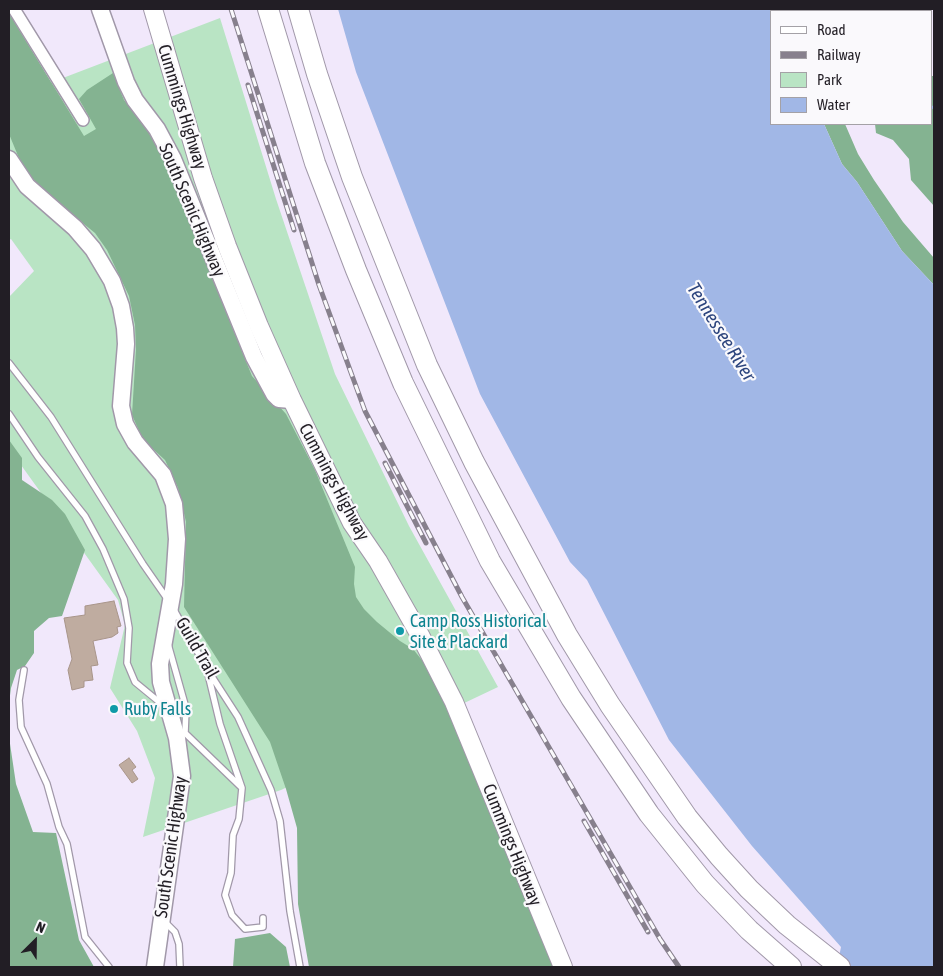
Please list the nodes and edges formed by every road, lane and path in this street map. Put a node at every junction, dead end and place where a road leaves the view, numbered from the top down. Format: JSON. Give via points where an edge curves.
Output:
{"nodes":[{"id":1,"x":14,"y":9,"type":"edge"},
{"id":2,"x":100,"y":9,"type":"edge"},
{"id":3,"x":153,"y":9,"type":"edge"},
{"id":4,"x":268,"y":9,"type":"edge"},
{"id":5,"x":298,"y":9,"type":"edge"},
{"id":6,"x":83,"y":120,"type":"dead end"},
{"id":7,"x":9,"y":159,"type":"edge"},
{"id":8,"x":9,"y":364,"type":"edge"},
{"id":9,"x":292,"y":400,"type":"junction"},
{"id":10,"x":9,"y":414,"type":"edge"},
{"id":11,"x":171,"y":605,"type":"junction"},
{"id":12,"x":164,"y":635,"type":"junction"},
{"id":13,"x":207,"y":669,"type":"junction"},
{"id":14,"x":24,"y":670,"type":"dead end"},
{"id":15,"x":168,"y":710,"type":"junction"},
{"id":16,"x":181,"y":735,"type":"junction"},
{"id":17,"x":242,"y":788,"type":"junction"},
{"id":18,"x":162,"y":918,"type":"junction"},
{"id":19,"x":262,"y":918,"type":"dead end"},
{"id":20,"x":834,"y":963,"type":"edge"},
{"id":21,"x":109,"y":967,"type":"edge"},
{"id":22,"x":155,"y":967,"type":"edge"},
{"id":23,"x":180,"y":967,"type":"edge"},
{"id":24,"x":300,"y":967,"type":"edge"},
{"id":25,"x":563,"y":967,"type":"edge"},
{"id":26,"x":791,"y":967,"type":"edge"}],
"edges":[{"from":1,"to":6,"type":"street"},
{"from":2,"to":9,"type":"main road","name":"South Scenic Highway","via":[[126,82],[173,159],[254,357],[274,394],[279,399]]},
{"from":3,"to":9,"type":"main road","name":"Cummings Highway","via":[[203,178],[227,246]]},
{"from":4,"to":26,"type":"highway","via":[[315,163],[356,270],[403,383],[490,561],[571,698],[648,814],[705,884],[749,930]]},
{"from":5,"to":20,"type":"highway","via":[[352,177],[388,271],[427,365],[522,553],[610,705],[687,817],[749,889]]},
{"from":7,"to":11,"type":"main road","name":"South Scenic Highway","via":[[27,186],[75,228],[93,249],[117,292],[126,344],[122,406],[125,424],[135,442],[163,475],[175,510],[177,539]]},
{"from":8,"to":11,"type":"lane","name":"Guild Trail","via":[[51,417]]},
{"from":9,"to":25,"type":"main road","name":"Cummings Highway","via":[[352,523],[378,561],[421,637],[466,729]]},
{"from":10,"to":15,"type":"lane","via":[[85,516],[103,549],[124,599],[129,628],[126,662],[135,682]]},
{"from":11,"to":12,"type":"main road","name":"South Scenic Highway"},
{"from":11,"to":13,"type":"lane","name":"Guild Trail"},
{"from":12,"to":15,"type":"main road","name":"South Scenic Highway","via":[[160,664]]},
{"from":12,"to":16,"type":"lane","via":[[174,659],[186,708]]},
{"from":13,"to":17,"type":"lane","via":[[220,724]]},
{"from":13,"to":24,"type":"lane","name":"Guild Trail","via":[[238,717],[271,790],[280,821]]},
{"from":14,"to":21,"type":"lane","via":[[19,700],[21,727],[47,784],[67,844],[85,937]]},
{"from":15,"to":16,"type":"main road","name":"South Scenic Highway"},
{"from":16,"to":17,"type":"lane"},
{"from":16,"to":18,"type":"main road","name":"South Scenic Highway","via":[[181,795]]},
{"from":17,"to":19,"type":"lane","via":[[225,895],[232,915],[245,928],[263,927]]},
{"from":18,"to":22,"type":"main road","name":"South Scenic Highway"},
{"from":18,"to":23,"type":"lane","via":[[175,932]]}]}
